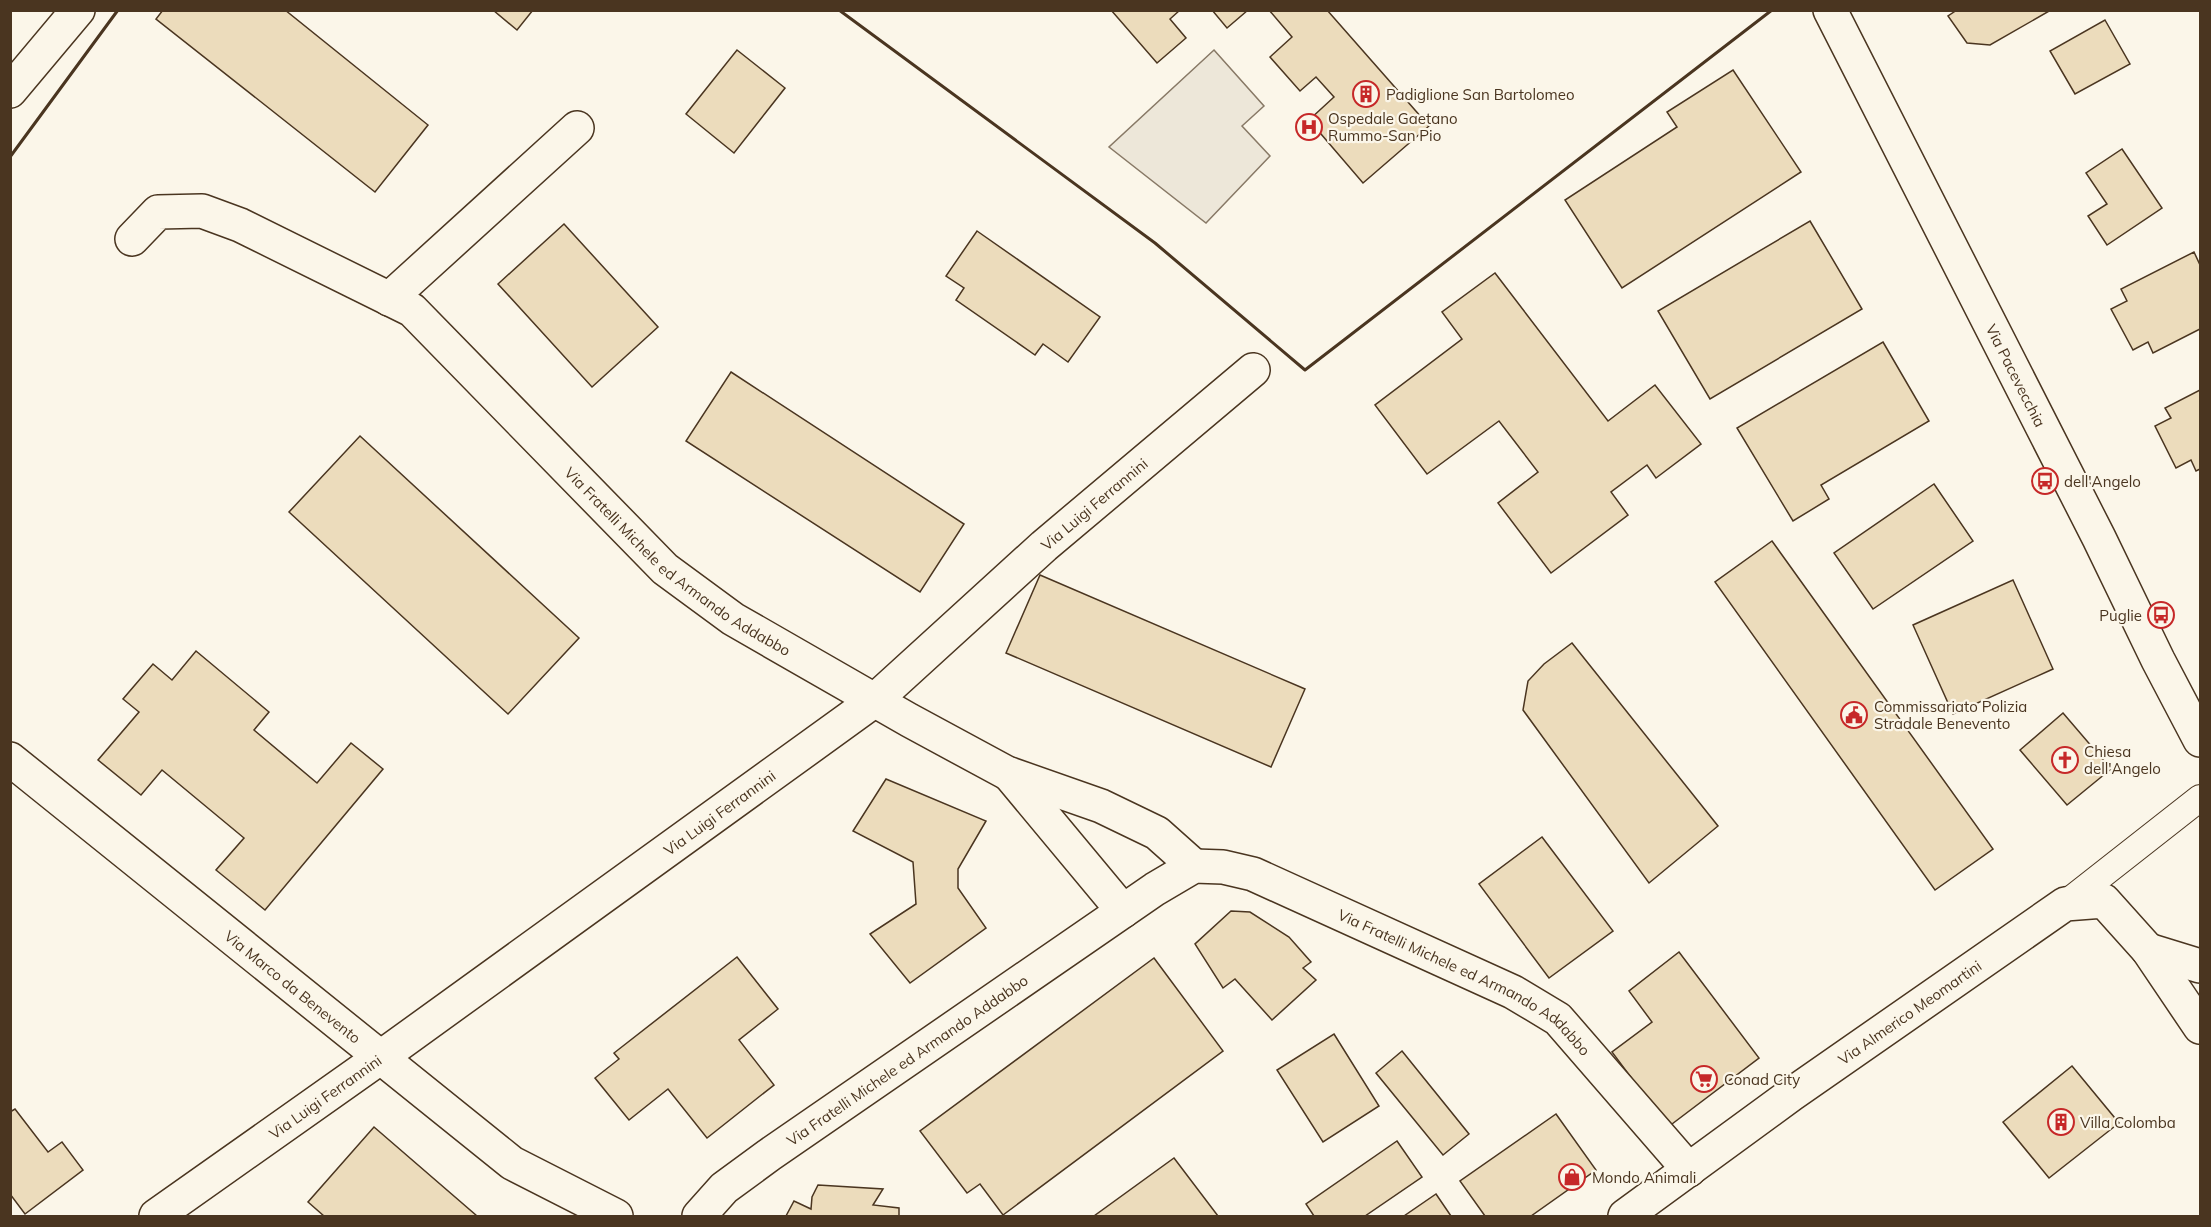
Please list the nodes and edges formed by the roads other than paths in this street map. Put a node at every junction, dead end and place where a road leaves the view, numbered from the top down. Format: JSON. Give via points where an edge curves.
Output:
{"nodes":[{"id":1,"x":78,"y":10,"type":"edge"},
{"id":2,"x":1830,"y":10,"type":"edge"},
{"id":3,"x":10,"y":91,"type":"edge"},
{"id":4,"x":577,"y":128,"type":"dead end"},
{"id":5,"x":132,"y":239,"type":"dead end"},
{"id":6,"x":388,"y":299,"type":"junction"},
{"id":7,"x":1253,"y":370,"type":"dead end"},
{"id":8,"x":875,"y":700,"type":"junction"},
{"id":9,"x":2200,"y":740,"type":"edge"},
{"id":10,"x":10,"y":759,"type":"edge"},
{"id":11,"x":1007,"y":773,"type":"junction"},
{"id":12,"x":2200,"y":798,"type":"edge"},
{"id":13,"x":1194,"y":866,"type":"junction"},
{"id":14,"x":2065,"y":904,"type":"junction"},
{"id":15,"x":1123,"y":911,"type":"junction"},
{"id":16,"x":2148,"y":950,"type":"junction"},
{"id":17,"x":2200,"y":966,"type":"edge"},
{"id":18,"x":2200,"y":1027,"type":"edge"},
{"id":19,"x":381,"y":1057,"type":"junction"},
{"id":20,"x":1689,"y":1170,"type":"junction"},
{"id":21,"x":156,"y":1216,"type":"edge"},
{"id":22,"x":616,"y":1216,"type":"edge"},
{"id":23,"x":699,"y":1216,"type":"edge"},
{"id":24,"x":1625,"y":1216,"type":"edge"}],
"edges":[{"from":1,"to":3,"type":"street"},
{"from":2,"to":9,"type":"street","name":"Via Pacevecchia"},
{"from":4,"to":6,"type":"street"},
{"from":5,"to":6,"type":"street","name":"Via Fratelli Michele ed Armando Addabbo","via":[[158,212],[202,211],[240,225]]},
{"from":6,"to":8,"type":"street","name":"Via Fratelli Michele ed Armando Addabbo","via":[[412,310],[665,569],[733,619]]},
{"from":7,"to":8,"type":"street","name":"Via Luigi Ferrannini","via":[[1044,546]]},
{"from":8,"to":11,"type":"street","name":"Via Fratelli Michele ed Armando Addabbo"},
{"from":8,"to":19,"type":"street","name":"Via Luigi Ferrannini"},
{"from":10,"to":19,"type":"street","name":"Via Marco da Benevento"},
{"from":11,"to":13,"type":"street","name":"Via Fratelli Michele ed Armando Addabbo","via":[[1101,807],[1157,833]]},
{"from":11,"to":15,"type":"street","name":"Via Fratelli Michele ed Armando Addabbo"},
{"from":12,"to":14,"type":"street"},
{"from":13,"to":15,"type":"street","name":"Via Fratelli Michele ed Armando Addabbo"},
{"from":13,"to":20,"type":"street","name":"Via Fratelli Michele ed Armando Addabbo","via":[[1253,874],[1513,992],[1557,1019]]},
{"from":14,"to":16,"type":"street","via":[[2104,901]]},
{"from":14,"to":20,"type":"street","name":"Via Almerico Meomartini"},
{"from":15,"to":23,"type":"street","name":"Via Fratelli Michele ed Armando Addabbo","via":[[769,1155],[724,1188]]},
{"from":16,"to":17,"type":"street"},
{"from":16,"to":18,"type":"street"},
{"from":19,"to":21,"type":"street","name":"Via Luigi Ferrannini"},
{"from":19,"to":22,"type":"street","name":"Via Marco da Benevento","via":[[512,1163]]},
{"from":20,"to":24,"type":"street","name":"Via Almerico Meomartini"}]}
